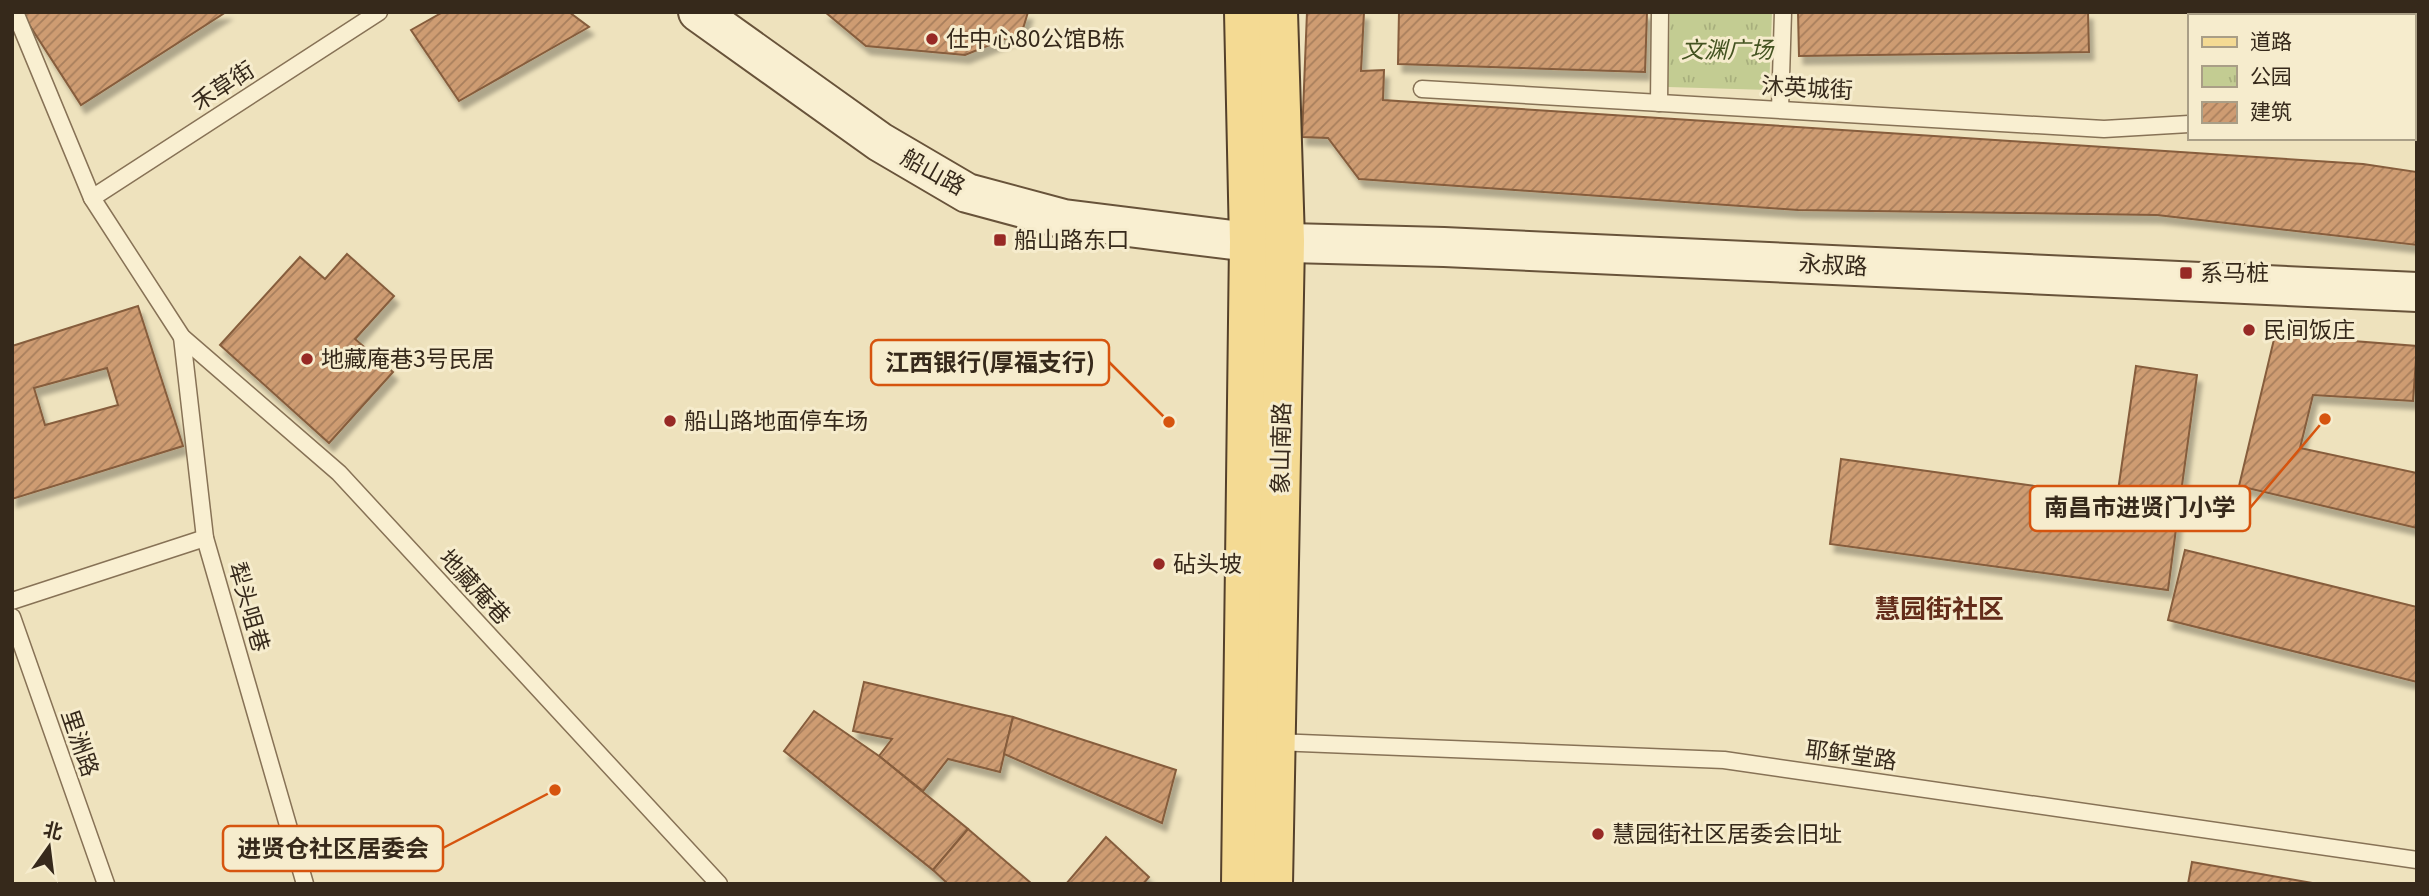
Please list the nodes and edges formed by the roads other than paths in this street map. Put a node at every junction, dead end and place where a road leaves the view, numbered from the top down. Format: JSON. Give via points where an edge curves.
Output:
{"nodes":[{"id":1,"x":15,"y":12,"type":"edge"},
{"id":2,"x":379,"y":12,"type":"edge"},
{"id":3,"x":698,"y":12,"type":"edge"},
{"id":4,"x":1244,"y":12,"type":"edge"},
{"id":5,"x":1278,"y":12,"type":"edge"},
{"id":6,"x":1660,"y":12,"type":"edge"},
{"id":7,"x":1783,"y":12,"type":"edge"},
{"id":8,"x":1422,"y":89,"type":"dead end"},
{"id":9,"x":1659,"y":103,"type":"junction"},
{"id":10,"x":1780,"y":109,"type":"junction"},
{"id":11,"x":2188,"y":124,"type":"edge"},
{"id":12,"x":92,"y":198,"type":"junction"},
{"id":13,"x":1267,"y":242,"type":"junction"},
{"id":14,"x":2417,"y":292,"type":"edge"},
{"id":15,"x":182,"y":337,"type":"junction"},
{"id":16,"x":205,"y":538,"type":"junction"},
{"id":17,"x":12,"y":601,"type":"edge"},
{"id":18,"x":12,"y":617,"type":"edge"},
{"id":19,"x":1275,"y":742,"type":"junction"},
{"id":20,"x":2417,"y":860,"type":"edge"},
{"id":21,"x":106,"y":884,"type":"edge"},
{"id":22,"x":305,"y":884,"type":"edge"},
{"id":23,"x":719,"y":884,"type":"edge"},
{"id":24,"x":1241,"y":884,"type":"edge"},
{"id":25,"x":1273,"y":884,"type":"edge"}],
"edges":[{"from":1,"to":12,"type":"lane"},
{"from":2,"to":12,"type":"lane","name":"禾草街"},
{"from":3,"to":13,"type":"street","name":"船山路","via":[[880,142],[967,193],[1064,219]]},
{"from":4,"to":13,"type":"main road","name":"象山南路"},
{"from":5,"to":13,"type":"main road","name":"象山南路"},
{"from":6,"to":9,"type":"lane"},
{"from":7,"to":10,"type":"lane"},
{"from":8,"to":9,"type":"lane","name":"沐英城街"},
{"from":9,"to":10,"type":"lane","name":"沐英城街"},
{"from":10,"to":11,"type":"lane","name":"沐英城街","via":[[2104,129]]},
{"from":12,"to":15,"type":"lane"},
{"from":13,"to":14,"type":"street","name":"永叔路"},
{"from":13,"to":19,"type":"main road","name":"象山南路"},
{"from":13,"to":24,"type":"main road","name":"象山南路"},
{"from":15,"to":16,"type":"lane","name":"犁头咀巷"},
{"from":15,"to":23,"type":"lane","name":"地藏庵巷","via":[[339,473]]},
{"from":16,"to":17,"type":"lane"},
{"from":16,"to":22,"type":"lane","name":"犁头咀巷"},
{"from":18,"to":21,"type":"lane","name":"里洲路"},
{"from":19,"to":20,"type":"lane","name":"耶稣堂路","via":[[1724,760]]},
{"from":19,"to":25,"type":"main road","name":"象山南路"}]}
